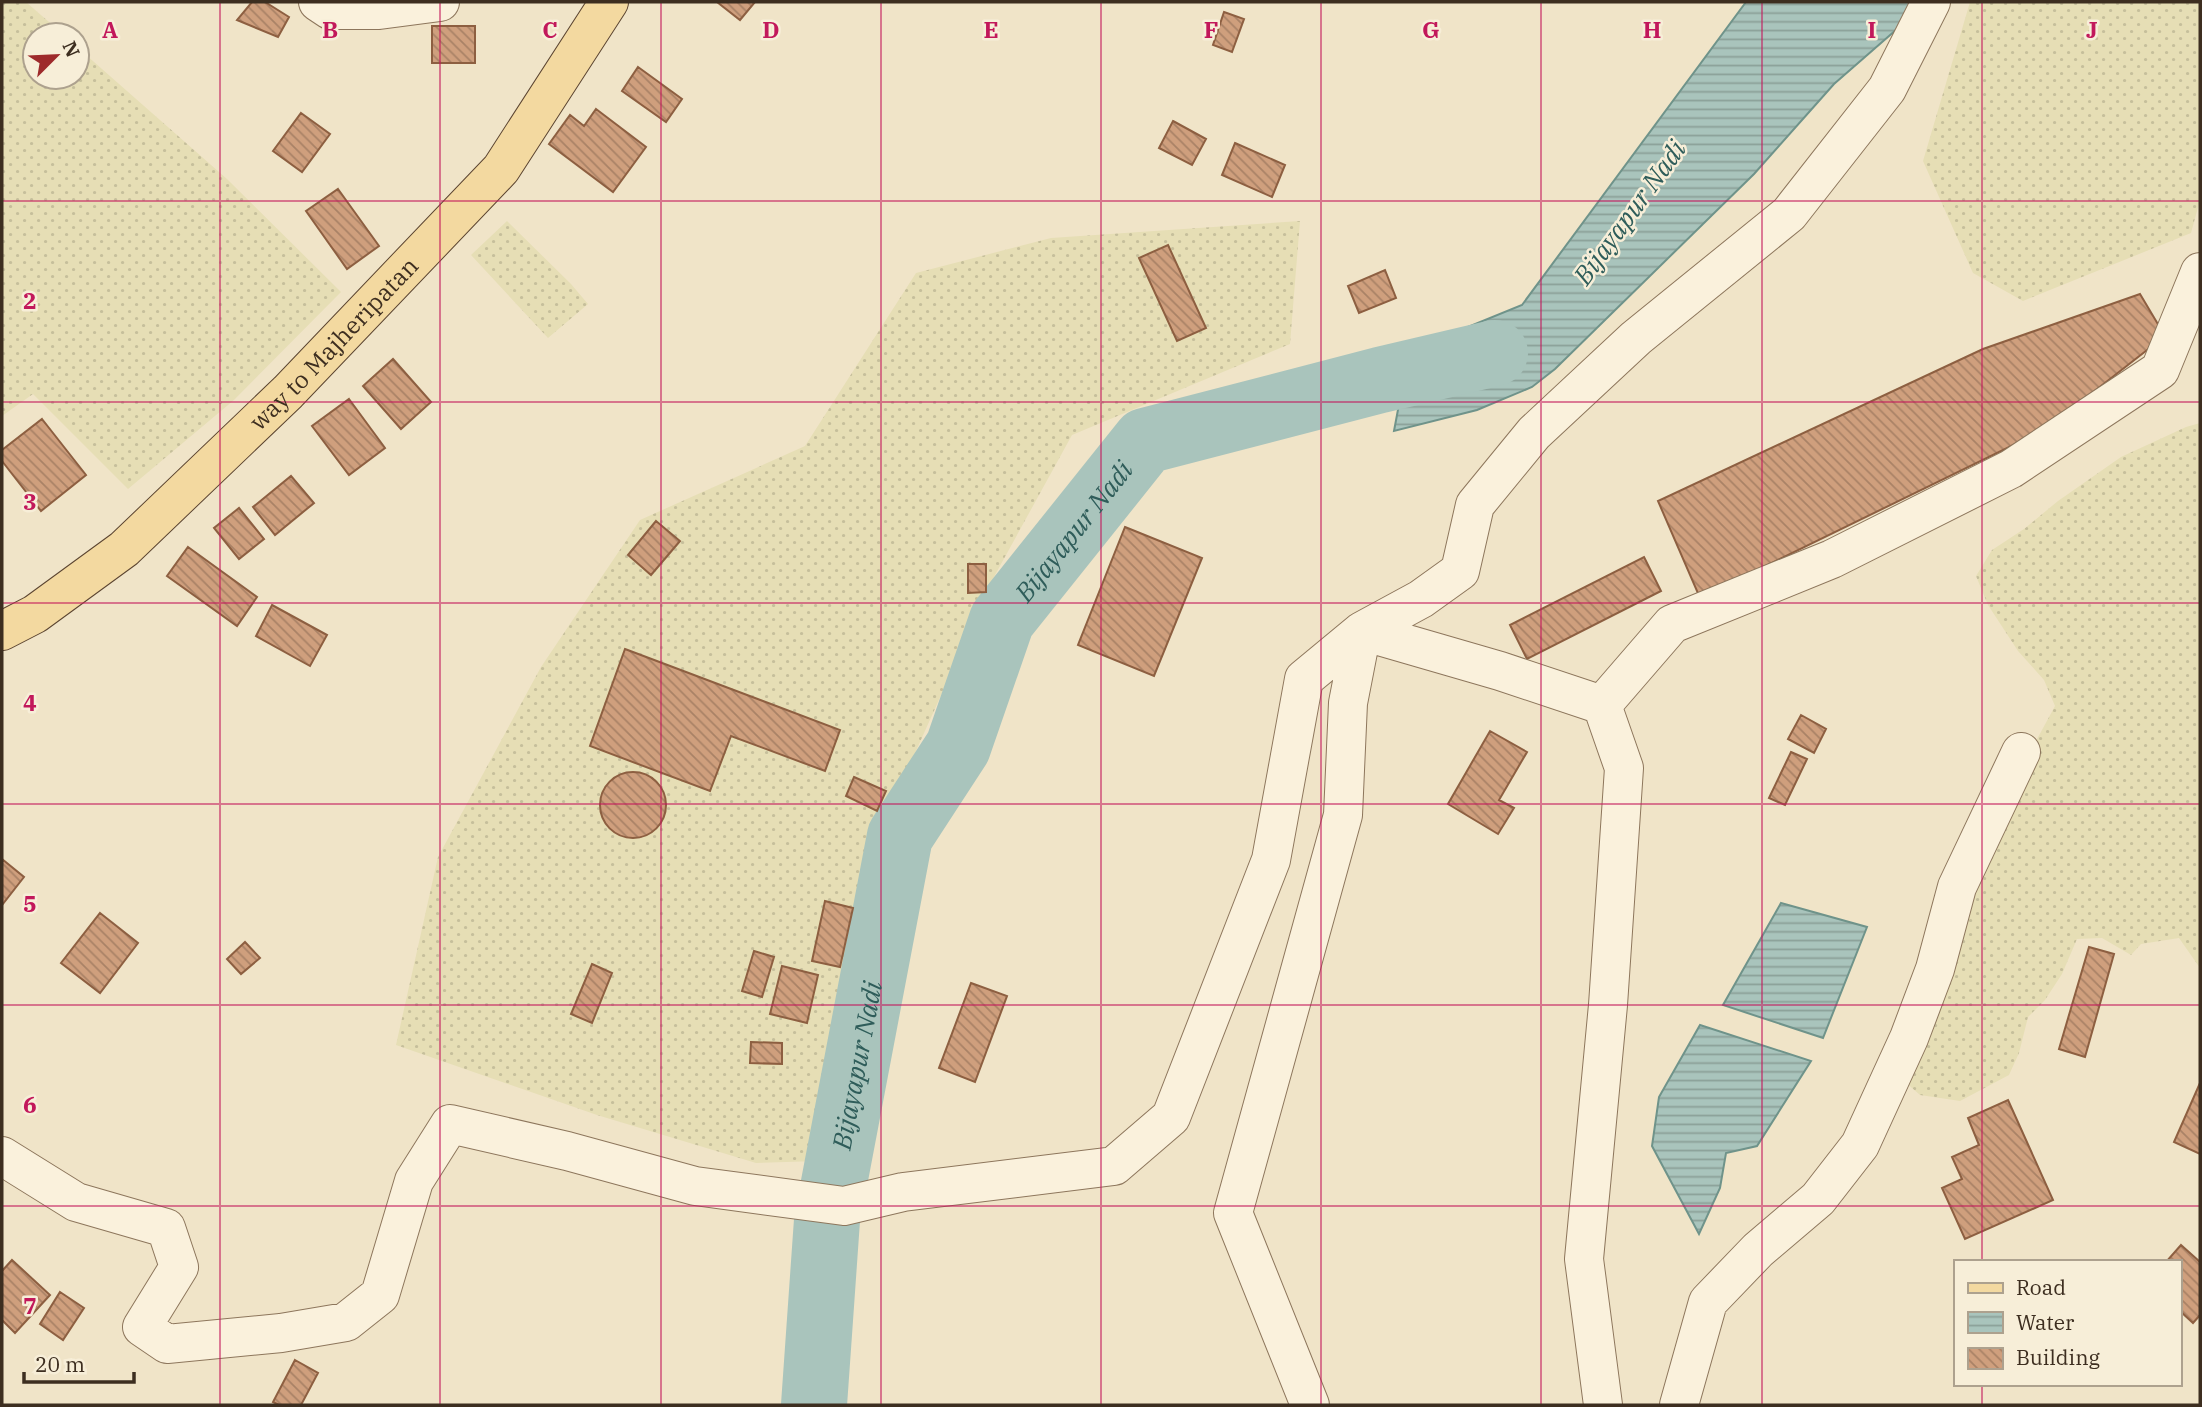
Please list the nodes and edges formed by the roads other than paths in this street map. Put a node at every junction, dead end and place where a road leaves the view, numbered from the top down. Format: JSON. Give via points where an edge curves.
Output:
{"nodes":[{"id":1,"x":318,"y":2,"type":"edge"},
{"id":2,"x":440,"y":2,"type":"edge"},
{"id":3,"x":609,"y":2,"type":"edge"},
{"id":4,"x":1931,"y":2,"type":"edge"},
{"id":5,"x":2200,"y":272,"type":"edge"},
{"id":6,"x":2,"y":631,"type":"edge"},
{"id":7,"x":1362,"y":631,"type":"junction"},
{"id":8,"x":1602,"y":705,"type":"junction"},
{"id":9,"x":2021,"y":752,"type":"dead end"},
{"id":10,"x":2,"y":1156,"type":"edge"},
{"id":11,"x":1310,"y":1405,"type":"edge"},
{"id":12,"x":1603,"y":1405,"type":"edge"},
{"id":13,"x":1679,"y":1405,"type":"edge"}],
"edges":[{"from":1,"to":2,"type":"street","via":[[330,10],[379,10]]},
{"from":3,"to":6,"type":"main road","name":"way to Majheripatan","via":[[501,169],[288,392],[124,549],[34,614]]},
{"from":4,"to":7,"type":"street","via":[[1887,89],[1789,214],[1636,338],[1534,433],[1475,505],[1460,571],[1421,599]]},
{"from":5,"to":8,"type":"street","via":[[2160,370],[2011,470],[1832,559],[1672,624]]},
{"from":7,"to":8,"type":"street"},
{"from":7,"to":10,"type":"street","via":[[1304,679],[1271,860],[1171,1117],[1114,1166],[830,1205],[695,1186],[450,1124],[414,1181],[380,1295],[346,1322],[167,1344],[142,1326],[179,1267],[166,1228],[76,1202]]},
{"from":7,"to":11,"type":"street","via":[[1348,703],[1343,815],[1233,1213]]},
{"from":8,"to":12,"type":"street","via":[[1624,768],[1584,1259]]},
{"from":9,"to":13,"type":"street","via":[[1957,887],[1935,969],[1860,1145],[1818,1199],[1758,1250],[1708,1302]]}]}
